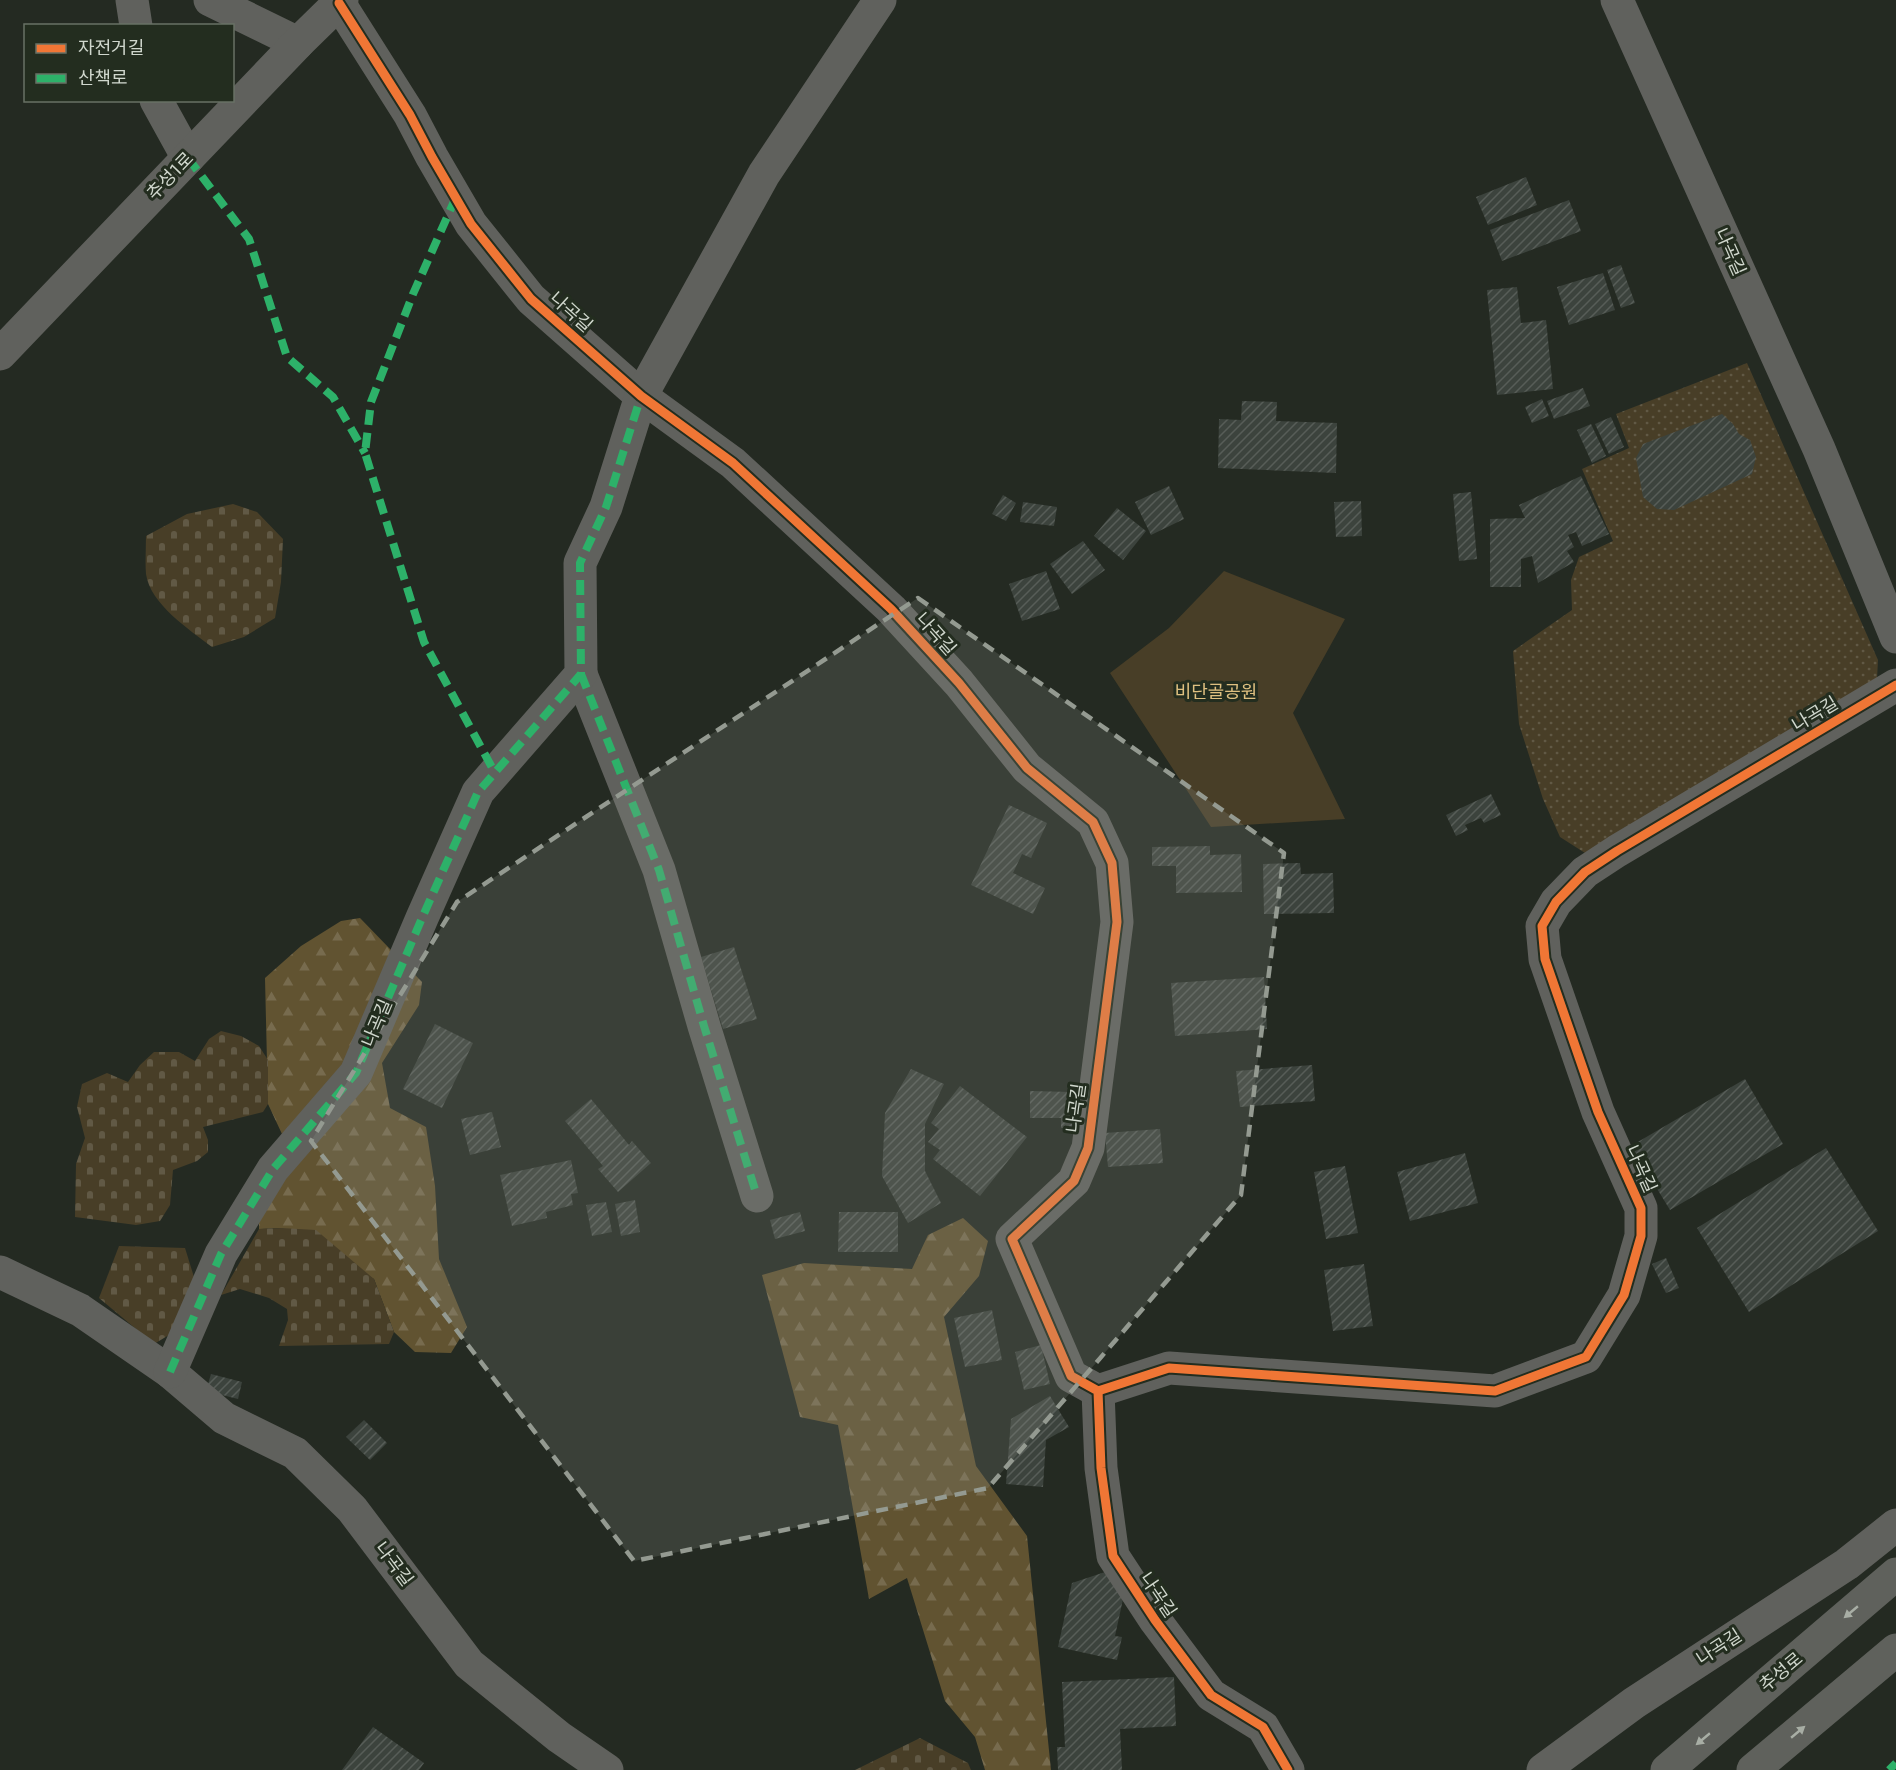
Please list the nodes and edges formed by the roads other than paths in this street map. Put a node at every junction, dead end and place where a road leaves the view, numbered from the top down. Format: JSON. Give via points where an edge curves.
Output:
{"nodes":[{"id":1,"x":132,"y":0,"type":"edge"},
{"id":2,"x":210,"y":0,"type":"edge"},
{"id":3,"x":880,"y":0,"type":"edge"},
{"id":4,"x":1617,"y":0,"type":"edge"},
{"id":5,"x":340,"y":2,"type":"edge"},
{"id":6,"x":136,"y":24,"type":"edge"},
{"id":7,"x":297,"y":43,"type":"junction"},
{"id":8,"x":157,"y":102,"type":"edge"},
{"id":9,"x":188,"y":158,"type":"junction"},
{"id":10,"x":0,"y":354,"type":"edge"},
{"id":11,"x":641,"y":396,"type":"junction"},
{"id":12,"x":1896,"y":637,"type":"edge"},
{"id":13,"x":581,"y":674,"type":"junction"},
{"id":14,"x":1896,"y":685,"type":"edge"},
{"id":15,"x":757,"y":1196,"type":"dead end"},
{"id":16,"x":0,"y":1272,"type":"edge"},
{"id":17,"x":170,"y":1372,"type":"junction"},
{"id":18,"x":1098,"y":1391,"type":"junction"},
{"id":19,"x":1896,"y":1525,"type":"edge"},
{"id":20,"x":1896,"y":1574,"type":"edge"},
{"id":21,"x":1896,"y":1650,"type":"edge"},
{"id":22,"x":607,"y":1770,"type":"edge"},
{"id":23,"x":1288,"y":1770,"type":"edge"},
{"id":24,"x":1543,"y":1770,"type":"edge"},
{"id":25,"x":1667,"y":1770,"type":"edge"},
{"id":26,"x":1753,"y":1770,"type":"edge"}],
"edges":[{"from":1,"to":6,"type":"street"},
{"from":2,"to":7,"type":"street"},
{"from":3,"to":11,"type":"street","via":[[764,174]]},
{"from":4,"to":12,"type":"street","name":"나곡길","via":[[1819,449]]},
{"from":5,"to":7,"type":"street","name":"추성1로"},
{"from":5,"to":11,"type":"street","name":"나곡길","via":[[471,224],[531,299]]},
{"from":7,"to":9,"type":"street","name":"추성1로"},
{"from":8,"to":9,"type":"street"},
{"from":9,"to":10,"type":"street","name":"추성1로"},
{"from":11,"to":13,"type":"street","via":[[606,507],[580,563]]},
{"from":11,"to":18,"type":"street","name":"나곡길","via":[[733,463],[891,609],[959,683],[1027,768],[1093,822],[1112,863],[1117,922],[1088,1148],[1074,1181],[1012,1239],[1071,1377]]},
{"from":13,"to":15,"type":"street","via":[[659,870]]},
{"from":13,"to":17,"type":"street","name":"나곡길","via":[[478,792],[357,1073],[273,1169],[221,1254]]},
{"from":14,"to":18,"type":"street","name":"나곡길","via":[[1585,872],[1556,902],[1542,926],[1545,959],[1598,1112],[1641,1209],[1641,1236],[1624,1295],[1586,1357],[1495,1391],[1169,1368]]},
{"from":16,"to":17,"type":"street","name":"나곡길","via":[[80,1310]]},
{"from":17,"to":22,"type":"street","name":"나곡길","via":[[224,1418],[296,1453],[352,1509],[469,1664],[559,1737]]},
{"from":18,"to":23,"type":"street","name":"나곡길","via":[[1101,1468],[1113,1556],[1211,1695],[1263,1727]]},
{"from":19,"to":24,"type":"street","name":"나곡길","via":[[1847,1564],[1634,1703]]},
{"from":20,"to":25,"type":"main road","name":"추성로","one_way":true},
{"from":26,"to":21,"type":"main road","one_way":true}]}
